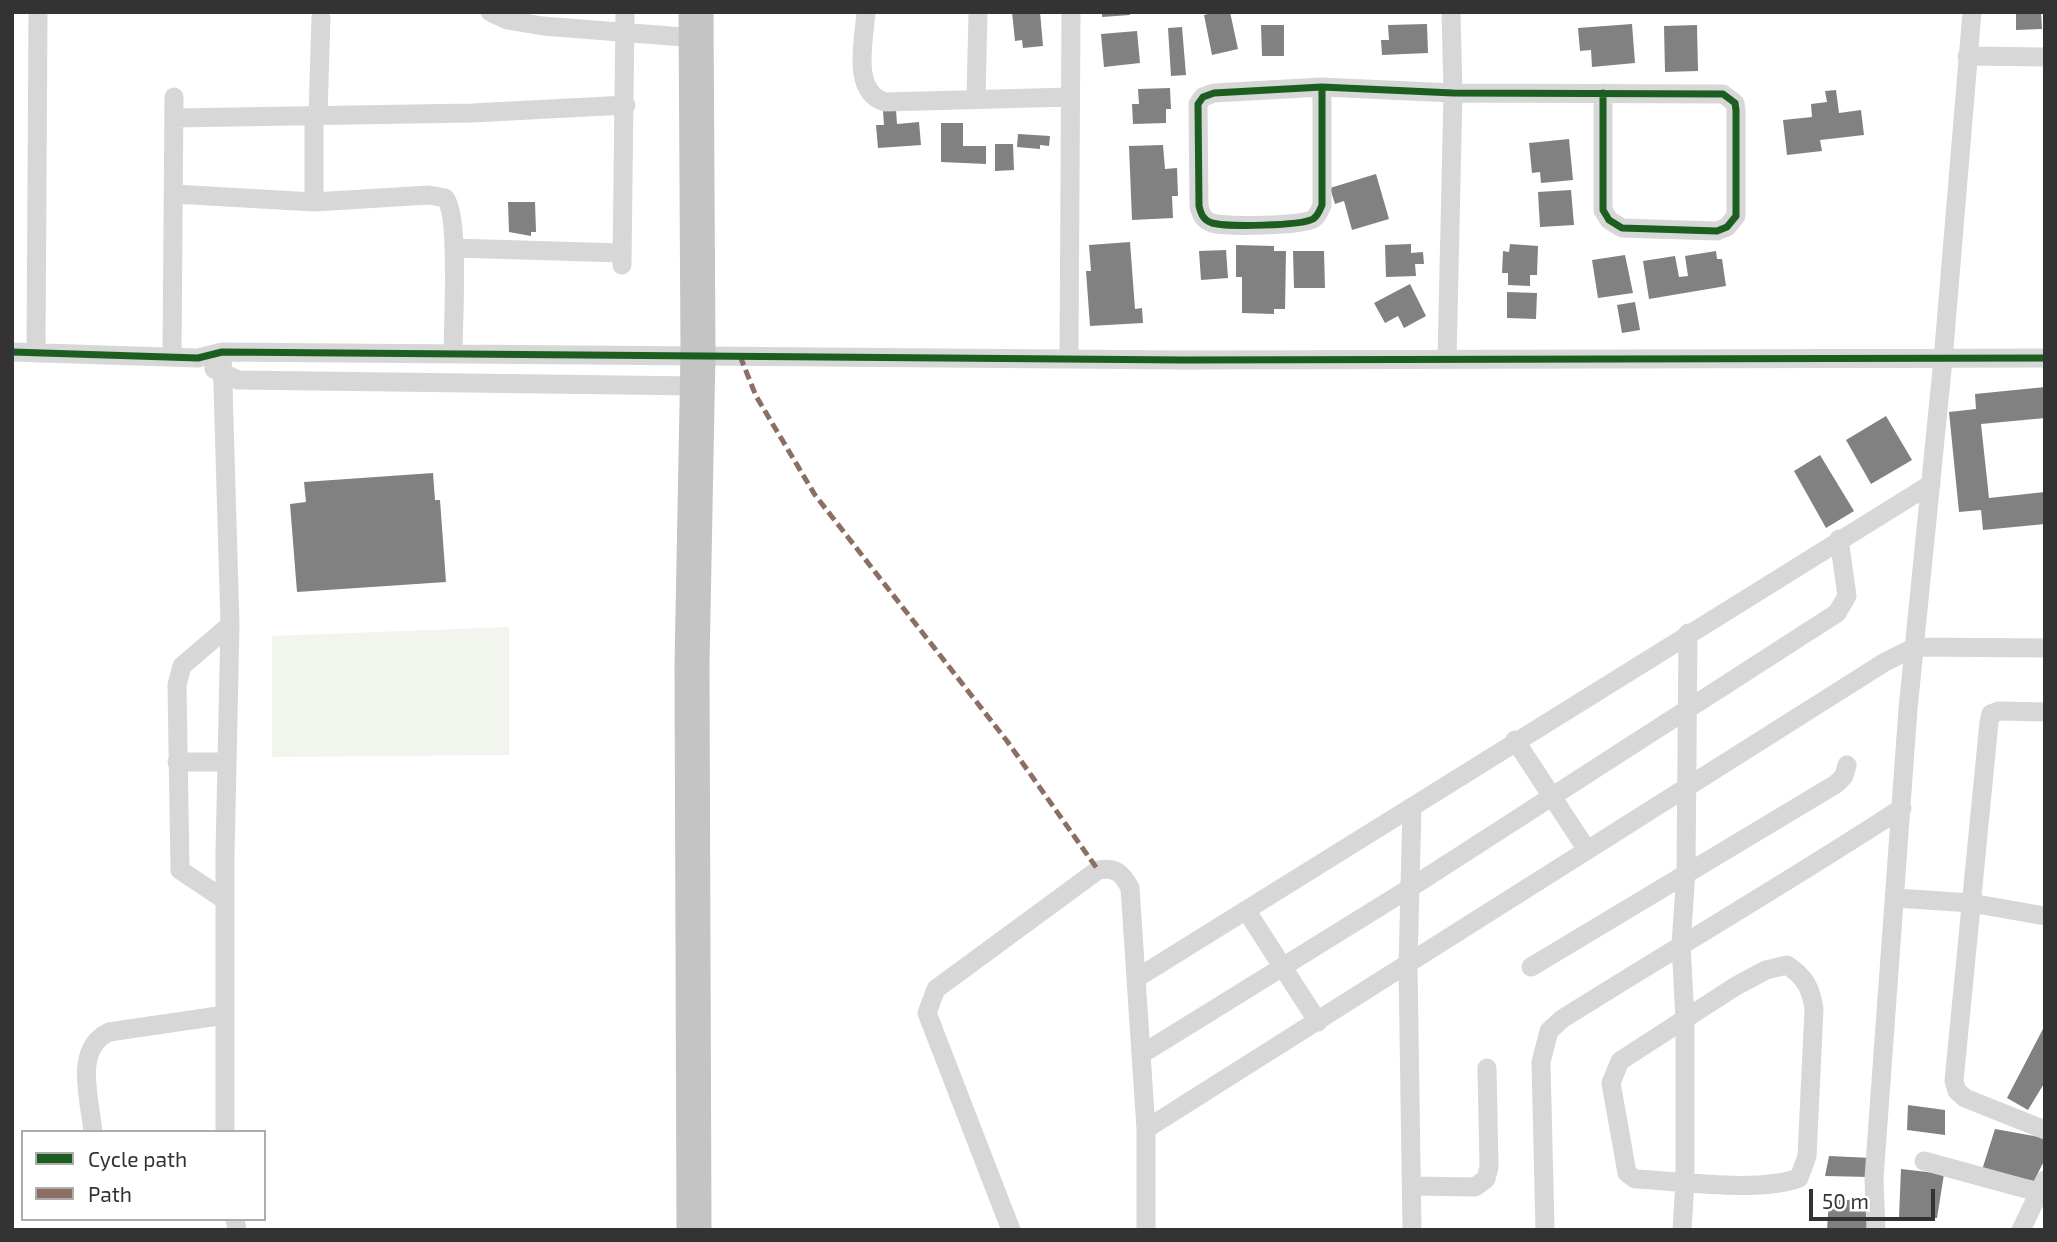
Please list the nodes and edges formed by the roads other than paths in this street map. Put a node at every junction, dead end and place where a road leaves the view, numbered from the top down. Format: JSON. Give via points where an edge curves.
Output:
{"nodes":[{"id":1,"x":38,"y":12,"type":"edge"},
{"id":2,"x":491,"y":12,"type":"edge"},
{"id":3,"x":866,"y":12,"type":"edge"},
{"id":4,"x":978,"y":12,"type":"edge"},
{"id":5,"x":1071,"y":12,"type":"edge"},
{"id":6,"x":1451,"y":12,"type":"edge"},
{"id":7,"x":1972,"y":12,"type":"edge"},
{"id":8,"x":321,"y":17,"type":"dead end"},
{"id":9,"x":625,"y":21,"type":"edge"},
{"id":10,"x":696,"y":25,"type":"edge"},
{"id":11,"x":1967,"y":56,"type":"junction"},
{"id":12,"x":2045,"y":57,"type":"edge"},
{"id":13,"x":1322,"y":87,"type":"junction"},
{"id":14,"x":1453,"y":93,"type":"junction"},
{"id":15,"x":1603,"y":93,"type":"junction"},
{"id":16,"x":174,"y":97,"type":"dead end"},
{"id":17,"x":1070,"y":97,"type":"junction"},
{"id":18,"x":976,"y":98,"type":"junction"},
{"id":19,"x":626,"y":105,"type":"junction"},
{"id":20,"x":316,"y":116,"type":"junction"},
{"id":21,"x":174,"y":118,"type":"junction"},
{"id":22,"x":174,"y":194,"type":"junction"},
{"id":23,"x":314,"y":202,"type":"junction"},
{"id":24,"x":454,"y":248,"type":"junction"},
{"id":25,"x":12,"y":352,"type":"edge"},
{"id":26,"x":222,"y":352,"type":"junction"},
{"id":27,"x":36,"y":353,"type":"junction"},
{"id":28,"x":453,"y":353,"type":"junction"},
{"id":29,"x":172,"y":356,"type":"junction"},
{"id":30,"x":1069,"y":356,"type":"junction"},
{"id":31,"x":198,"y":358,"type":"junction"},
{"id":32,"x":2045,"y":358,"type":"edge"},
{"id":33,"x":1447,"y":359,"type":"junction"},
{"id":34,"x":1943,"y":360,"type":"junction"},
{"id":35,"x":697,"y":370,"type":"junction"},
{"id":36,"x":223,"y":375,"type":"junction"},
{"id":37,"x":1931,"y":484,"type":"junction"},
{"id":38,"x":1839,"y":539,"type":"junction"},
{"id":39,"x":230,"y":625,"type":"junction"},
{"id":40,"x":1688,"y":633,"type":"junction"},
{"id":41,"x":1915,"y":647,"type":"junction"},
{"id":42,"x":2045,"y":648,"type":"edge"},
{"id":43,"x":1688,"y":710,"type":"junction"},
{"id":44,"x":2045,"y":712,"type":"edge"},
{"id":45,"x":1515,"y":740,"type":"junction"},
{"id":46,"x":177,"y":762,"type":"junction"},
{"id":47,"x":227,"y":762,"type":"junction"},
{"id":48,"x":1847,"y":765,"type":"dead end"},
{"id":49,"x":1688,"y":784,"type":"junction"},
{"id":50,"x":1551,"y":798,"type":"junction"},
{"id":51,"x":1412,"y":807,"type":"junction"},
{"id":52,"x":1902,"y":807,"type":"junction"},
{"id":53,"x":1587,"y":850,"type":"junction"},
{"id":54,"x":1686,"y":872,"type":"junction"},
{"id":55,"x":1410,"y":888,"type":"junction"},
{"id":56,"x":1896,"y":898,"type":"junction"},
{"id":57,"x":225,"y":900,"type":"junction"},
{"id":58,"x":1971,"y":903,"type":"junction"},
{"id":59,"x":1246,"y":910,"type":"junction"},
{"id":60,"x":2045,"y":915,"type":"edge"},
{"id":61,"x":1681,"y":944,"type":"junction"},
{"id":62,"x":1408,"y":966,"type":"junction"},
{"id":63,"x":1282,"y":967,"type":"junction"},
{"id":64,"x":1531,"y":967,"type":"dead end"},
{"id":65,"x":1138,"y":978,"type":"junction"},
{"id":66,"x":225,"y":1015,"type":"junction"},
{"id":67,"x":1685,"y":1020,"type":"junction"},
{"id":68,"x":1318,"y":1022,"type":"junction"},
{"id":69,"x":1142,"y":1054,"type":"junction"},
{"id":70,"x":1487,"y":1068,"type":"dead end"},
{"id":71,"x":1146,"y":1129,"type":"junction"},
{"id":72,"x":93,"y":1130,"type":"edge"},
{"id":73,"x":225,"y":1130,"type":"edge"},
{"id":74,"x":2045,"y":1130,"type":"edge"},
{"id":75,"x":1924,"y":1161,"type":"dead end"},
{"id":76,"x":1685,"y":1182,"type":"junction"},
{"id":77,"x":1413,"y":1186,"type":"junction"},
{"id":78,"x":2043,"y":1188,"type":"edge"},
{"id":79,"x":694,"y":1230,"type":"edge"},
{"id":80,"x":1011,"y":1230,"type":"edge"},
{"id":81,"x":1146,"y":1230,"type":"edge"},
{"id":82,"x":1412,"y":1230,"type":"edge"},
{"id":83,"x":1545,"y":1230,"type":"edge"},
{"id":84,"x":1682,"y":1230,"type":"edge"},
{"id":85,"x":1876,"y":1230,"type":"edge"},
{"id":86,"x":2021,"y":1230,"type":"edge"}],
"edges":[{"from":1,"to":27,"type":"street"},
{"from":2,"to":9,"type":"street","via":[[507,20],[543,26]]},
{"from":3,"to":18,"type":"street","via":[[863,72],[873,99]]},
{"from":4,"to":18,"type":"street"},
{"from":5,"to":17,"type":"street"},
{"from":6,"to":14,"type":"street"},
{"from":7,"to":11,"type":"street"},
{"from":8,"to":20,"type":"street"},
{"from":9,"to":10,"type":"street","via":[[663,37]]},
{"from":9,"to":19,"type":"street"},
{"from":10,"to":35,"type":"highway"},
{"from":11,"to":12,"type":"street"},
{"from":11,"to":34,"type":"street"},
{"from":13,"to":13,"type":"street","via":[[1322,205],[1318,215],[1306,222],[1259,226],[1210,222],[1202,216],[1197,113],[1203,97]]},
{"from":13,"to":14,"type":"street"},
{"from":14,"to":15,"type":"street"},
{"from":14,"to":33,"type":"street"},
{"from":15,"to":15,"type":"street","via":[[1728,96],[1736,110],[1736,216],[1727,227],[1717,231],[1622,228],[1609,220],[1603,209]]},
{"from":16,"to":21,"type":"street"},
{"from":17,"to":18,"type":"street"},
{"from":17,"to":30,"type":"street"},
{"from":19,"to":20,"type":"street"},
{"from":19,"to":24,"type":"street","via":[[622,259]]},
{"from":20,"to":21,"type":"street"},
{"from":20,"to":23,"type":"street"},
{"from":21,"to":22,"type":"street"},
{"from":22,"to":23,"type":"street"},
{"from":22,"to":29,"type":"street"},
{"from":23,"to":24,"type":"street","via":[[440,196],[452,210]]},
{"from":24,"to":28,"type":"street"},
{"from":25,"to":27,"type":"street"},
{"from":26,"to":28,"type":"street"},
{"from":26,"to":31,"type":"street"},
{"from":26,"to":36,"type":"street"},
{"from":27,"to":29,"type":"street"},
{"from":28,"to":35,"type":"street"},
{"from":29,"to":31,"type":"street"},
{"from":30,"to":33,"type":"street"},
{"from":30,"to":35,"type":"street"},
{"from":31,"to":36,"type":"street"},
{"from":32,"to":34,"type":"street"},
{"from":33,"to":34,"type":"street"},
{"from":34,"to":37,"type":"street"},
{"from":35,"to":36,"type":"street","via":[[352,384],[238,380]]},
{"from":35,"to":79,"type":"highway","via":[[692,665]]},
{"from":36,"to":39,"type":"street"},
{"from":37,"to":38,"type":"street"},
{"from":37,"to":41,"type":"street"},
{"from":38,"to":40,"type":"street"},
{"from":38,"to":43,"type":"street","via":[[1847,596],[1844,606]]},
{"from":39,"to":46,"type":"street","via":[[178,674]]},
{"from":39,"to":47,"type":"street"},
{"from":40,"to":43,"type":"street"},
{"from":40,"to":45,"type":"street"},
{"from":41,"to":42,"type":"street"},
{"from":41,"to":49,"type":"street"},
{"from":41,"to":52,"type":"street"},
{"from":43,"to":49,"type":"street"},
{"from":43,"to":50,"type":"street"},
{"from":44,"to":58,"type":"street","via":[[1991,714]]},
{"from":45,"to":50,"type":"street"},
{"from":45,"to":51,"type":"street"},
{"from":46,"to":47,"type":"street"},
{"from":46,"to":57,"type":"street","via":[[180,870]]},
{"from":47,"to":57,"type":"street"},
{"from":48,"to":54,"type":"street","via":[[1836,784]]},
{"from":49,"to":53,"type":"street"},
{"from":49,"to":54,"type":"street"},
{"from":50,"to":53,"type":"street"},
{"from":50,"to":55,"type":"street"},
{"from":51,"to":55,"type":"street"},
{"from":51,"to":59,"type":"street"},
{"from":52,"to":56,"type":"street"},
{"from":52,"to":61,"type":"street"},
{"from":53,"to":62,"type":"street"},
{"from":54,"to":61,"type":"street"},
{"from":54,"to":64,"type":"street"},
{"from":55,"to":62,"type":"street"},
{"from":55,"to":63,"type":"street"},
{"from":56,"to":58,"type":"street"},
{"from":56,"to":85,"type":"street","via":[[1874,1178]]},
{"from":57,"to":66,"type":"street"},
{"from":58,"to":60,"type":"street"},
{"from":58,"to":74,"type":"street","via":[[1954,1081],[1965,1098]]},
{"from":59,"to":63,"type":"street"},
{"from":59,"to":65,"type":"street"},
{"from":61,"to":67,"type":"street"},
{"from":61,"to":83,"type":"street","via":[[1549,1031],[1542,1062]]},
{"from":62,"to":68,"type":"street"},
{"from":62,"to":77,"type":"street"},
{"from":63,"to":68,"type":"street"},
{"from":63,"to":69,"type":"street"},
{"from":65,"to":69,"type":"street"},
{"from":65,"to":80,"type":"street","via":[[1130,888],[1123,874],[1111,868],[1098,870],[936,989],[927,1013]]},
{"from":66,"to":72,"type":"street","via":[[99,1036],[86,1057]]},
{"from":66,"to":73,"type":"street"},
{"from":67,"to":76,"type":"street"},
{"from":67,"to":76,"type":"street","via":[[1620,1061],[1611,1083],[1627,1173],[1635,1179]]},
{"from":67,"to":76,"type":"street","via":[[1766,970],[1787,965],[1800,973],[1811,990],[1807,1156],[1799,1178],[1762,1184]]},
{"from":68,"to":71,"type":"street"},
{"from":69,"to":71,"type":"street"},
{"from":70,"to":77,"type":"street","via":[[1486,1179],[1475,1187]]},
{"from":71,"to":81,"type":"street"},
{"from":75,"to":78,"type":"street"},
{"from":76,"to":84,"type":"street"},
{"from":77,"to":82,"type":"street"},
{"from":78,"to":86,"type":"street"}]}
